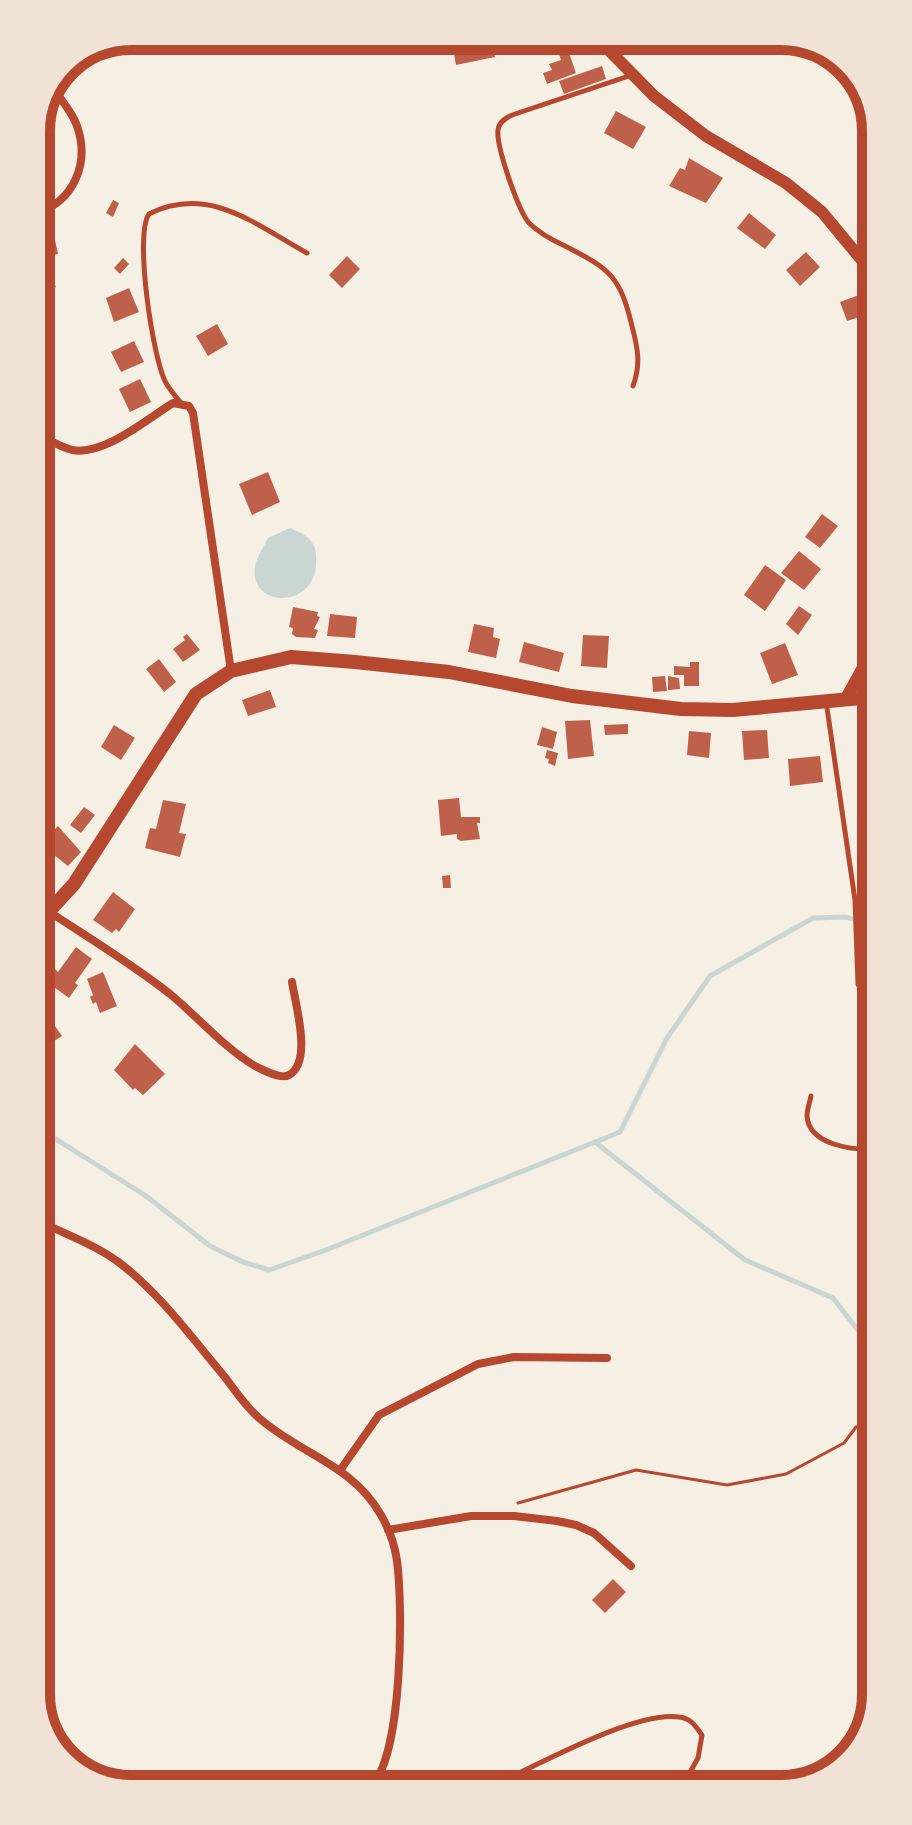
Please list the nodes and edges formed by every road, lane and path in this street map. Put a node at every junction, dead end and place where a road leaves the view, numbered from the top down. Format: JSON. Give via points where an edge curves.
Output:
{"nodes":[{"id":1,"x":609,"y":50,"type":"edge"},
{"id":2,"x":633,"y":75,"type":"junction"},
{"id":3,"x":58,"y":95,"type":"edge"},
{"id":4,"x":50,"y":209,"type":"edge"},
{"id":5,"x":307,"y":253,"type":"dead end"},
{"id":6,"x":862,"y":260,"type":"edge"},
{"id":7,"x":633,"y":386,"type":"dead end"},
{"id":8,"x":181,"y":403,"type":"junction"},
{"id":9,"x":50,"y":440,"type":"edge"},
{"id":10,"x":862,"y":669,"type":"edge"},
{"id":11,"x":231,"y":671,"type":"junction"},
{"id":12,"x":862,"y":698,"type":"edge"},
{"id":13,"x":826,"y":700,"type":"junction"},
{"id":14,"x":845,"y":700,"type":"junction"},
{"id":15,"x":50,"y":910,"type":"edge"},
{"id":16,"x":50,"y":920,"type":"edge"},
{"id":17,"x":292,"y":982,"type":"dead end"},
{"id":18,"x":862,"y":991,"type":"edge"},
{"id":19,"x":811,"y":1096,"type":"dead end"},
{"id":20,"x":862,"y":1150,"type":"edge"},
{"id":21,"x":50,"y":1227,"type":"edge"},
{"id":22,"x":607,"y":1358,"type":"dead end"},
{"id":23,"x":862,"y":1427,"type":"edge"},
{"id":24,"x":341,"y":1469,"type":"junction"},
{"id":25,"x":516,"y":1503,"type":"dead end"},
{"id":26,"x":388,"y":1530,"type":"junction"},
{"id":27,"x":631,"y":1566,"type":"dead end"},
{"id":28,"x":381,"y":1774,"type":"joint"},
{"id":29,"x":386,"y":1775,"type":"edge"},
{"id":30,"x":516,"y":1775,"type":"edge"},
{"id":31,"x":688,"y":1775,"type":"edge"}],
"edges":[{"from":1,"to":2,"type":"street"},
{"from":2,"to":6,"type":"street","via":[[706,136],[786,183],[822,212]]},
{"from":2,"to":7,"type":"lane","via":[[515,114],[498,131],[514,193],[528,222],[599,264],[620,288],[640,360]]},
{"from":3,"to":4,"type":"street","via":[[77,123],[81,161],[74,183]]},
{"from":5,"to":8,"type":"lane","via":[[221,206],[188,204],[149,214],[142,228],[142,259],[154,333],[166,383]]},
{"from":8,"to":9,"type":"street","via":[[94,450],[73,450]]},
{"from":8,"to":11,"type":"street","via":[[193,413]]},
{"from":10,"to":14,"type":"street"},
{"from":11,"to":13,"type":"main road","via":[[291,657],[449,672],[572,696],[681,709],[733,710]]},
{"from":11,"to":15,"type":"main road","via":[[196,694],[74,884]]},
{"from":12,"to":14,"type":"main road"},
{"from":13,"to":14,"type":"main road"},
{"from":13,"to":18,"type":"lane","via":[[855,900]]},
{"from":16,"to":17,"type":"street","via":[[150,978],[255,1066],[282,1077],[291,1074],[303,1051]]},
{"from":19,"to":20,"type":"lane","via":[[809,1123],[836,1146]]},
{"from":21,"to":24,"type":"street","via":[[121,1264],[259,1419]]},
{"from":22,"to":24,"type":"street","via":[[514,1357],[478,1364],[379,1415]]},
{"from":23,"to":25,"type":"path","via":[[844,1443],[786,1474],[727,1485],[636,1470]]},
{"from":24,"to":26,"type":"street","via":[[371,1500]]},
{"from":26,"to":27,"type":"street","via":[[471,1516],[557,1521],[594,1533]]},
{"from":26,"to":28,"type":"street","via":[[401,1611],[396,1693]]},
{"from":28,"to":29,"type":"lane"},
{"from":30,"to":31,"type":"lane","via":[[633,1722],[682,1716],[702,1735]]}]}
